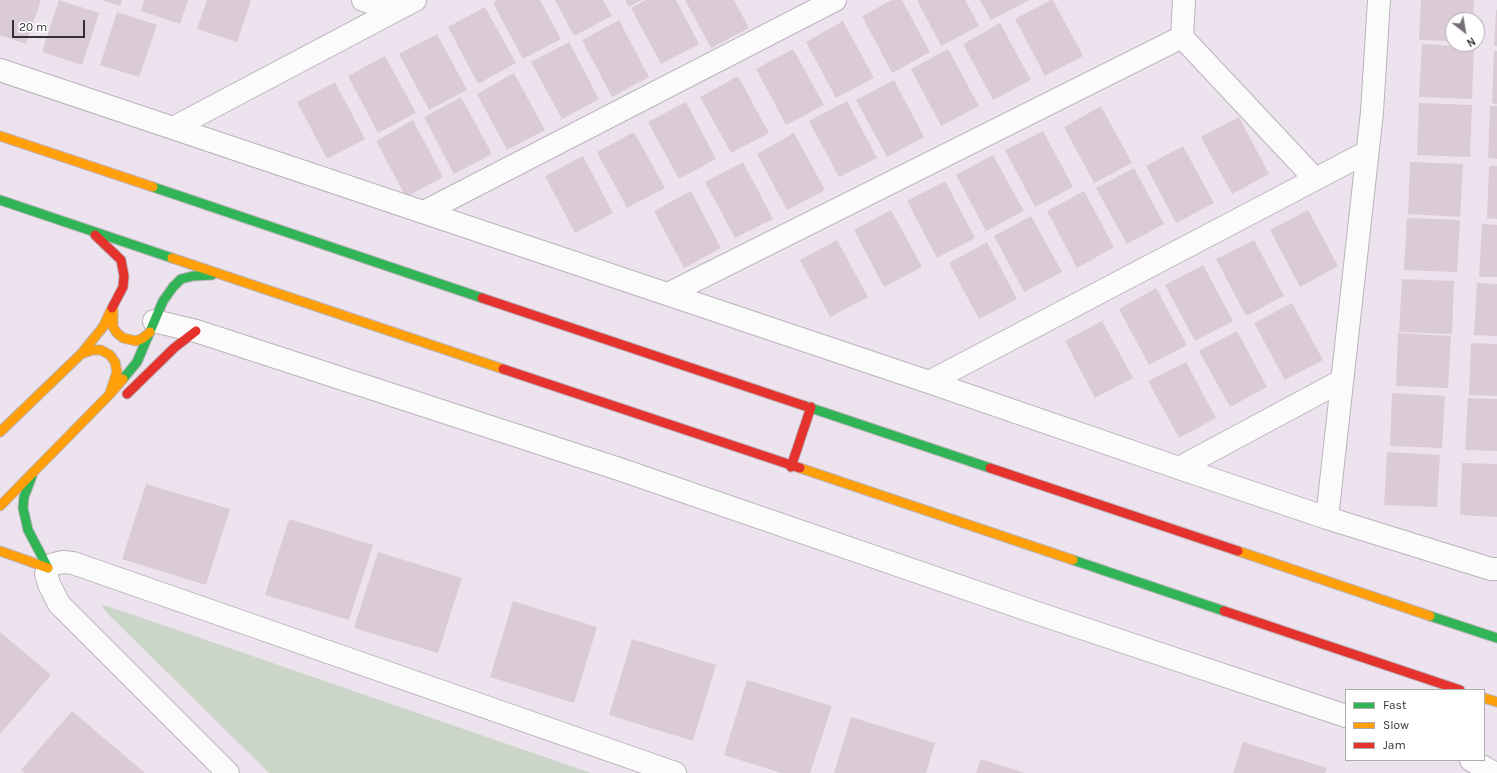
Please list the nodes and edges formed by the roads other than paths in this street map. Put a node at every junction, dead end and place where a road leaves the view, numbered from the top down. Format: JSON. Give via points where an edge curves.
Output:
{"nodes":[{"id":1,"x":363,"y":0,"type":"edge"},
{"id":2,"x":415,"y":0,"type":"edge"},
{"id":3,"x":835,"y":0,"type":"edge"},
{"id":4,"x":1184,"y":0,"type":"edge"},
{"id":5,"x":1379,"y":0,"type":"edge"},
{"id":6,"x":798,"y":8,"type":"edge"},
{"id":7,"x":394,"y":11,"type":"junction"},
{"id":8,"x":1182,"y":37,"type":"junction"},
{"id":9,"x":0,"y":70,"type":"edge"},
{"id":10,"x":173,"y":128,"type":"junction"},
{"id":11,"x":0,"y":136,"type":"edge"},
{"id":12,"x":1367,"y":152,"type":"junction"},
{"id":13,"x":1315,"y":179,"type":"junction"},
{"id":14,"x":0,"y":200,"type":"edge"},
{"id":15,"x":424,"y":212,"type":"junction"},
{"id":16,"x":86,"y":228,"type":"junction"},
{"id":17,"x":222,"y":276,"type":"junction"},
{"id":18,"x":668,"y":294,"type":"junction"},
{"id":19,"x":113,"y":309,"type":"junction"},
{"id":20,"x":152,"y":327,"type":"junction"},
{"id":21,"x":196,"y":331,"type":"junction"},
{"id":22,"x":81,"y":354,"type":"junction"},
{"id":23,"x":1341,"y":381,"type":"junction"},
{"id":24,"x":929,"y":382,"type":"junction"},
{"id":25,"x":110,"y":394,"type":"junction"},
{"id":26,"x":121,"y":399,"type":"dead end"},
{"id":27,"x":811,"y":407,"type":"junction"},
{"id":28,"x":108,"y":408,"type":"dead end"},
{"id":29,"x":0,"y":432,"type":"edge"},
{"id":30,"x":64,"y":441,"type":"junction"},
{"id":31,"x":791,"y":467,"type":"junction"},
{"id":32,"x":1179,"y":468,"type":"junction"},
{"id":33,"x":35,"y":470,"type":"junction"},
{"id":34,"x":0,"y":506,"type":"edge"},
{"id":35,"x":1327,"y":518,"type":"junction"},
{"id":36,"x":0,"y":551,"type":"edge"},
{"id":37,"x":48,"y":568,"type":"junction"},
{"id":38,"x":1497,"y":569,"type":"edge"},
{"id":39,"x":1497,"y":638,"type":"edge"},
{"id":40,"x":1457,"y":689,"type":"edge"},
{"id":41,"x":1485,"y":698,"type":"edge"},
{"id":42,"x":1497,"y":702,"type":"edge"},
{"id":43,"x":1345,"y":716,"type":"edge"},
{"id":44,"x":1473,"y":761,"type":"edge"},
{"id":45,"x":228,"y":773,"type":"edge"},
{"id":46,"x":675,"y":773,"type":"edge"},
{"id":47,"x":1494,"y":773,"type":"edge"}],
"edges":[{"from":1,"to":7,"type":"street"},
{"from":2,"to":7,"type":"street"},
{"from":3,"to":6,"type":"street"},
{"from":4,"to":8,"type":"street"},
{"from":5,"to":12,"type":"street"},
{"from":6,"to":15,"type":"street"},
{"from":7,"to":10,"type":"street"},
{"from":8,"to":13,"type":"street"},
{"from":8,"to":18,"type":"street"},
{"from":9,"to":10,"type":"street"},
{"from":10,"to":15,"type":"street"},
{"from":11,"to":27,"type":"street"},
{"from":12,"to":13,"type":"street"},
{"from":12,"to":23,"type":"street"},
{"from":13,"to":24,"type":"street"},
{"from":14,"to":16,"type":"street"},
{"from":15,"to":18,"type":"street"},
{"from":16,"to":17,"type":"street"},
{"from":16,"to":19,"type":"street","via":[[121,260],[123,287]]},
{"from":17,"to":20,"type":"street","via":[[204,274],[181,279],[163,301]]},
{"from":17,"to":31,"type":"street"},
{"from":18,"to":24,"type":"street"},
{"from":19,"to":20,"type":"street","via":[[114,327],[123,338],[136,341],[143,338]]},
{"from":19,"to":22,"type":"street","via":[[104,327]]},
{"from":20,"to":21,"type":"street"},
{"from":20,"to":25,"type":"street","via":[[137,362]]},
{"from":21,"to":26,"type":"street","via":[[174,348]]},
{"from":21,"to":43,"type":"street","via":[[627,472],[1037,614]]},
{"from":22,"to":25,"type":"street","via":[[101,350],[110,355],[117,372]]},
{"from":22,"to":29,"type":"street"},
{"from":23,"to":32,"type":"street"},
{"from":23,"to":35,"type":"street"},
{"from":24,"to":32,"type":"street"},
{"from":25,"to":30,"type":"street"},
{"from":27,"to":31,"type":"street"},
{"from":27,"to":39,"type":"street"},
{"from":28,"to":30,"type":"street"},
{"from":30,"to":33,"type":"street"},
{"from":31,"to":40,"type":"street"},
{"from":32,"to":35,"type":"street"},
{"from":33,"to":34,"type":"street"},
{"from":33,"to":37,"type":"street","via":[[24,497],[23,508],[28,530]]},
{"from":35,"to":38,"type":"street"},
{"from":36,"to":37,"type":"street"},
{"from":37,"to":45,"type":"street","via":[[48,584],[59,604]]},
{"from":37,"to":46,"type":"street","via":[[54,564],[73,562]]},
{"from":41,"to":42,"type":"street"},
{"from":44,"to":47,"type":"street"}]}
